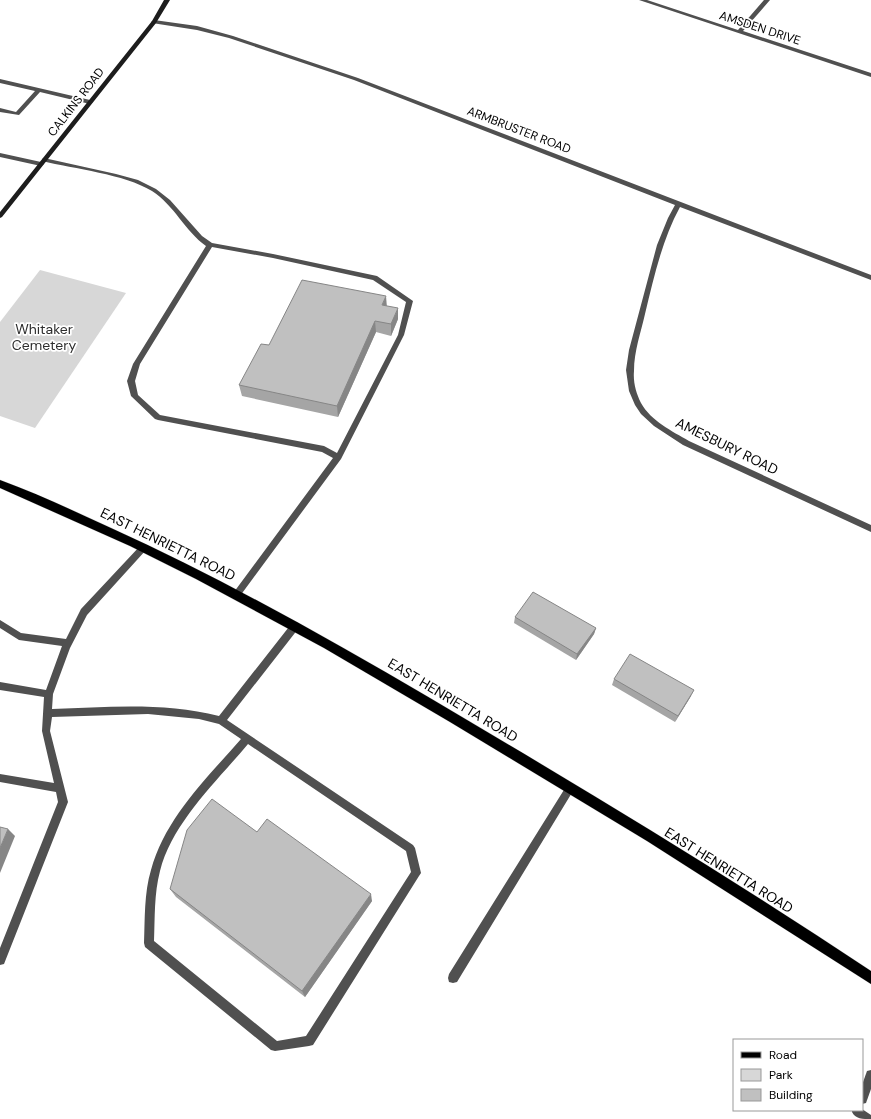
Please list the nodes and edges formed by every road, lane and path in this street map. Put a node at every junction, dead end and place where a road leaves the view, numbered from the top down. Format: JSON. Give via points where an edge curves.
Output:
{"nodes":[{"id":1,"x":167,"y":0,"type":"edge"},
{"id":2,"x":642,"y":0,"type":"edge"},
{"id":3,"x":767,"y":0,"type":"edge"},
{"id":4,"x":154,"y":22,"type":"junction"},
{"id":5,"x":739,"y":32,"type":"junction"},
{"id":6,"x":871,"y":75,"type":"edge"},
{"id":7,"x":0,"y":82,"type":"edge"},
{"id":8,"x":39,"y":90,"type":"junction"},
{"id":9,"x":90,"y":102,"type":"junction"},
{"id":10,"x":0,"y":110,"type":"edge"},
{"id":11,"x":0,"y":155,"type":"edge"},
{"id":12,"x":43,"y":162,"type":"junction"},
{"id":13,"x":678,"y":205,"type":"junction"},
{"id":14,"x":0,"y":216,"type":"edge"},
{"id":15,"x":210,"y":245,"type":"junction"},
{"id":16,"x":871,"y":278,"type":"edge"},
{"id":17,"x":338,"y":457,"type":"junction"},
{"id":18,"x":0,"y":484,"type":"edge"},
{"id":19,"x":871,"y":529,"type":"edge"},
{"id":20,"x":143,"y":548,"type":"junction"},
{"id":21,"x":237,"y":594,"type":"junction"},
{"id":22,"x":0,"y":624,"type":"edge"},
{"id":23,"x":295,"y":626,"type":"junction"},
{"id":24,"x":68,"y":643,"type":"junction"},
{"id":25,"x":0,"y":686,"type":"edge"},
{"id":26,"x":49,"y":694,"type":"junction"},
{"id":27,"x":48,"y":713,"type":"junction"},
{"id":28,"x":221,"y":721,"type":"junction"},
{"id":29,"x":247,"y":738,"type":"junction"},
{"id":30,"x":0,"y":778,"type":"edge"},
{"id":31,"x":60,"y":788,"type":"junction"},
{"id":32,"x":570,"y":788,"type":"junction"},
{"id":33,"x":0,"y":960,"type":"edge"},
{"id":34,"x":453,"y":978,"type":"dead end"},
{"id":35,"x":871,"y":978,"type":"edge"},
{"id":36,"x":871,"y":1075,"type":"edge"},
{"id":37,"x":863,"y":1095,"type":"edge"},
{"id":38,"x":856,"y":1114,"type":"edge"},
{"id":39,"x":867,"y":1119,"type":"edge"}],
"edges":[{"from":1,"to":4,"type":"main road","name":"CALKINS ROAD"},
{"from":2,"to":5,"type":"street","name":"AMSDEN DRIVE"},
{"from":3,"to":5,"type":"street"},
{"from":4,"to":9,"type":"main road","name":"CALKINS ROAD"},
{"from":4,"to":13,"type":"street","name":"ARMBRUSTER ROAD","via":[[197,28],[260,45],[472,123]]},
{"from":5,"to":6,"type":"street","name":"AMSDEN DRIVE"},
{"from":7,"to":8,"type":"street"},
{"from":8,"to":9,"type":"street"},
{"from":8,"to":10,"type":"street","via":[[17,114]]},
{"from":9,"to":12,"type":"main road","name":"CALKINS ROAD"},
{"from":11,"to":12,"type":"street"},
{"from":12,"to":14,"type":"main road","name":"CALKINS ROAD"},
{"from":12,"to":15,"type":"street","via":[[114,175],[154,190],[168,201],[200,238]]},
{"from":13,"to":16,"type":"street","name":"ARMBRUSTER ROAD"},
{"from":13,"to":19,"type":"street","name":"AMESBURY ROAD","via":[[668,221],[661,240],[633,350],[631,386],[642,411],[686,443]]},
{"from":15,"to":17,"type":"street","via":[[375,278],[410,301],[401,335]]},
{"from":15,"to":17,"type":"street","via":[[137,364],[131,381],[136,396],[158,417],[324,449]]},
{"from":17,"to":21,"type":"street"},
{"from":18,"to":20,"type":"main road","name":"EAST HENRIETTA ROAD","via":[[72,513]]},
{"from":20,"to":21,"type":"main road","name":"EAST HENRIETTA ROAD"},
{"from":20,"to":24,"type":"street","via":[[84,612]]},
{"from":21,"to":23,"type":"main road","name":"EAST HENRIETTA ROAD"},
{"from":22,"to":24,"type":"street","via":[[19,636]]},
{"from":23,"to":28,"type":"street"},
{"from":23,"to":32,"type":"main road","name":"EAST HENRIETTA ROAD","via":[[396,683]]},
{"from":24,"to":26,"type":"street"},
{"from":25,"to":26,"type":"street"},
{"from":26,"to":27,"type":"street"},
{"from":27,"to":28,"type":"street","via":[[148,710],[199,715]]},
{"from":27,"to":31,"type":"street","via":[[46,731]]},
{"from":28,"to":29,"type":"street"},
{"from":29,"to":29,"type":"street","via":[[410,848],[416,873],[309,1041],[275,1046],[149,943],[150,903],[158,862],[181,817]]},
{"from":30,"to":31,"type":"street"},
{"from":31,"to":33,"type":"street","via":[[63,802]]},
{"from":32,"to":34,"type":"street"},
{"from":32,"to":35,"type":"main road","name":"EAST HENRIETTA ROAD"},
{"from":36,"to":37,"type":"street"},
{"from":38,"to":39,"type":"street"}]}
